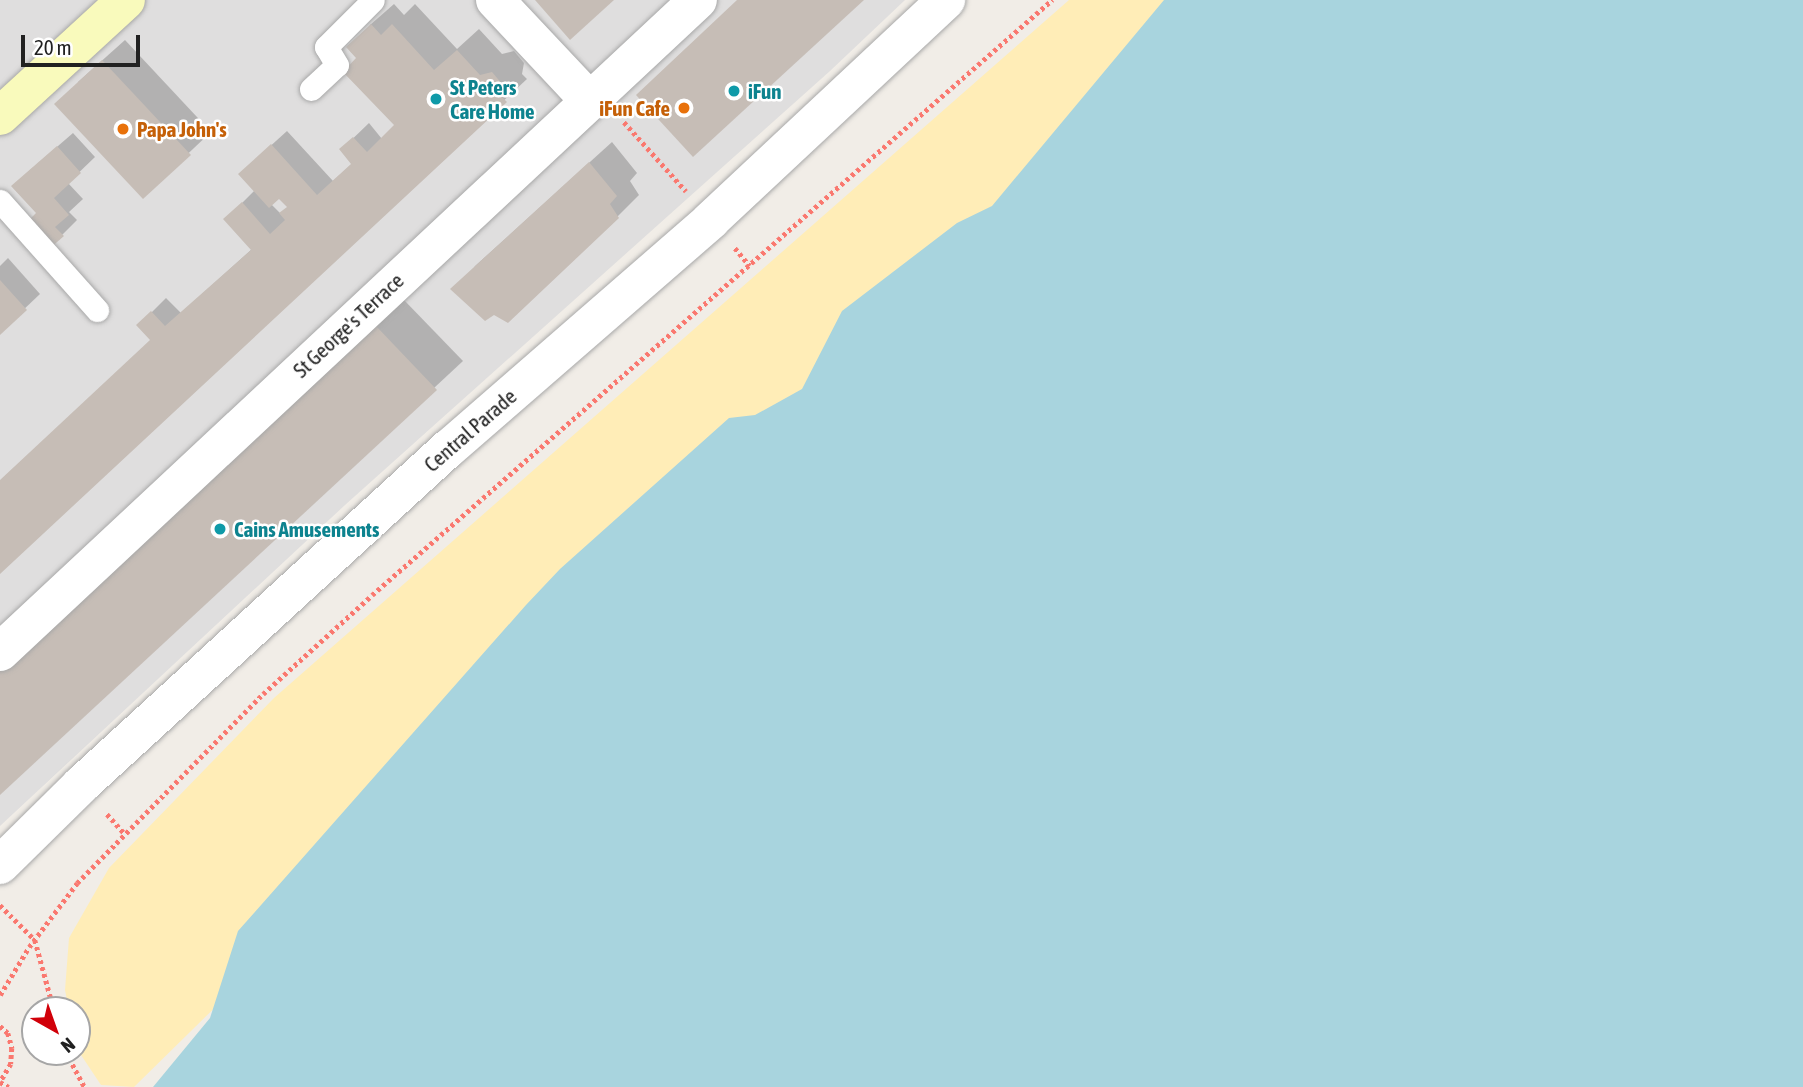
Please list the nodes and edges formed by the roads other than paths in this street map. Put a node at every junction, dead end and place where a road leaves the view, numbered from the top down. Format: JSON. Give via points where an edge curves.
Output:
{"nodes":[{"id":1,"x":126,"y":0,"type":"edge"},
{"id":2,"x":373,"y":0,"type":"edge"},
{"id":3,"x":495,"y":0,"type":"edge"},
{"id":4,"x":698,"y":0,"type":"edge"},
{"id":5,"x":946,"y":0,"type":"edge"},
{"id":6,"x":311,"y":89,"type":"dead end"},
{"id":7,"x":594,"y":96,"type":"junction"},
{"id":8,"x":0,"y":116,"type":"edge"},
{"id":9,"x":0,"y":201,"type":"edge"},
{"id":10,"x":97,"y":310,"type":"dead end"},
{"id":11,"x":0,"y":652,"type":"edge"},
{"id":12,"x":5,"y":849,"type":"edge"}],
"edges":[{"from":1,"to":8,"type":"main road"},
{"from":2,"to":6,"type":"lane","via":[[326,47],[337,65]]},
{"from":3,"to":7,"type":"street"},
{"from":4,"to":7,"type":"street","name":"St George's Terrace"},
{"from":5,"to":12,"type":"street","name":"Central Parade","via":[[711,220],[448,449]]},
{"from":7,"to":11,"type":"street","name":"St George's Terrace"},
{"from":9,"to":10,"type":"lane"}]}
